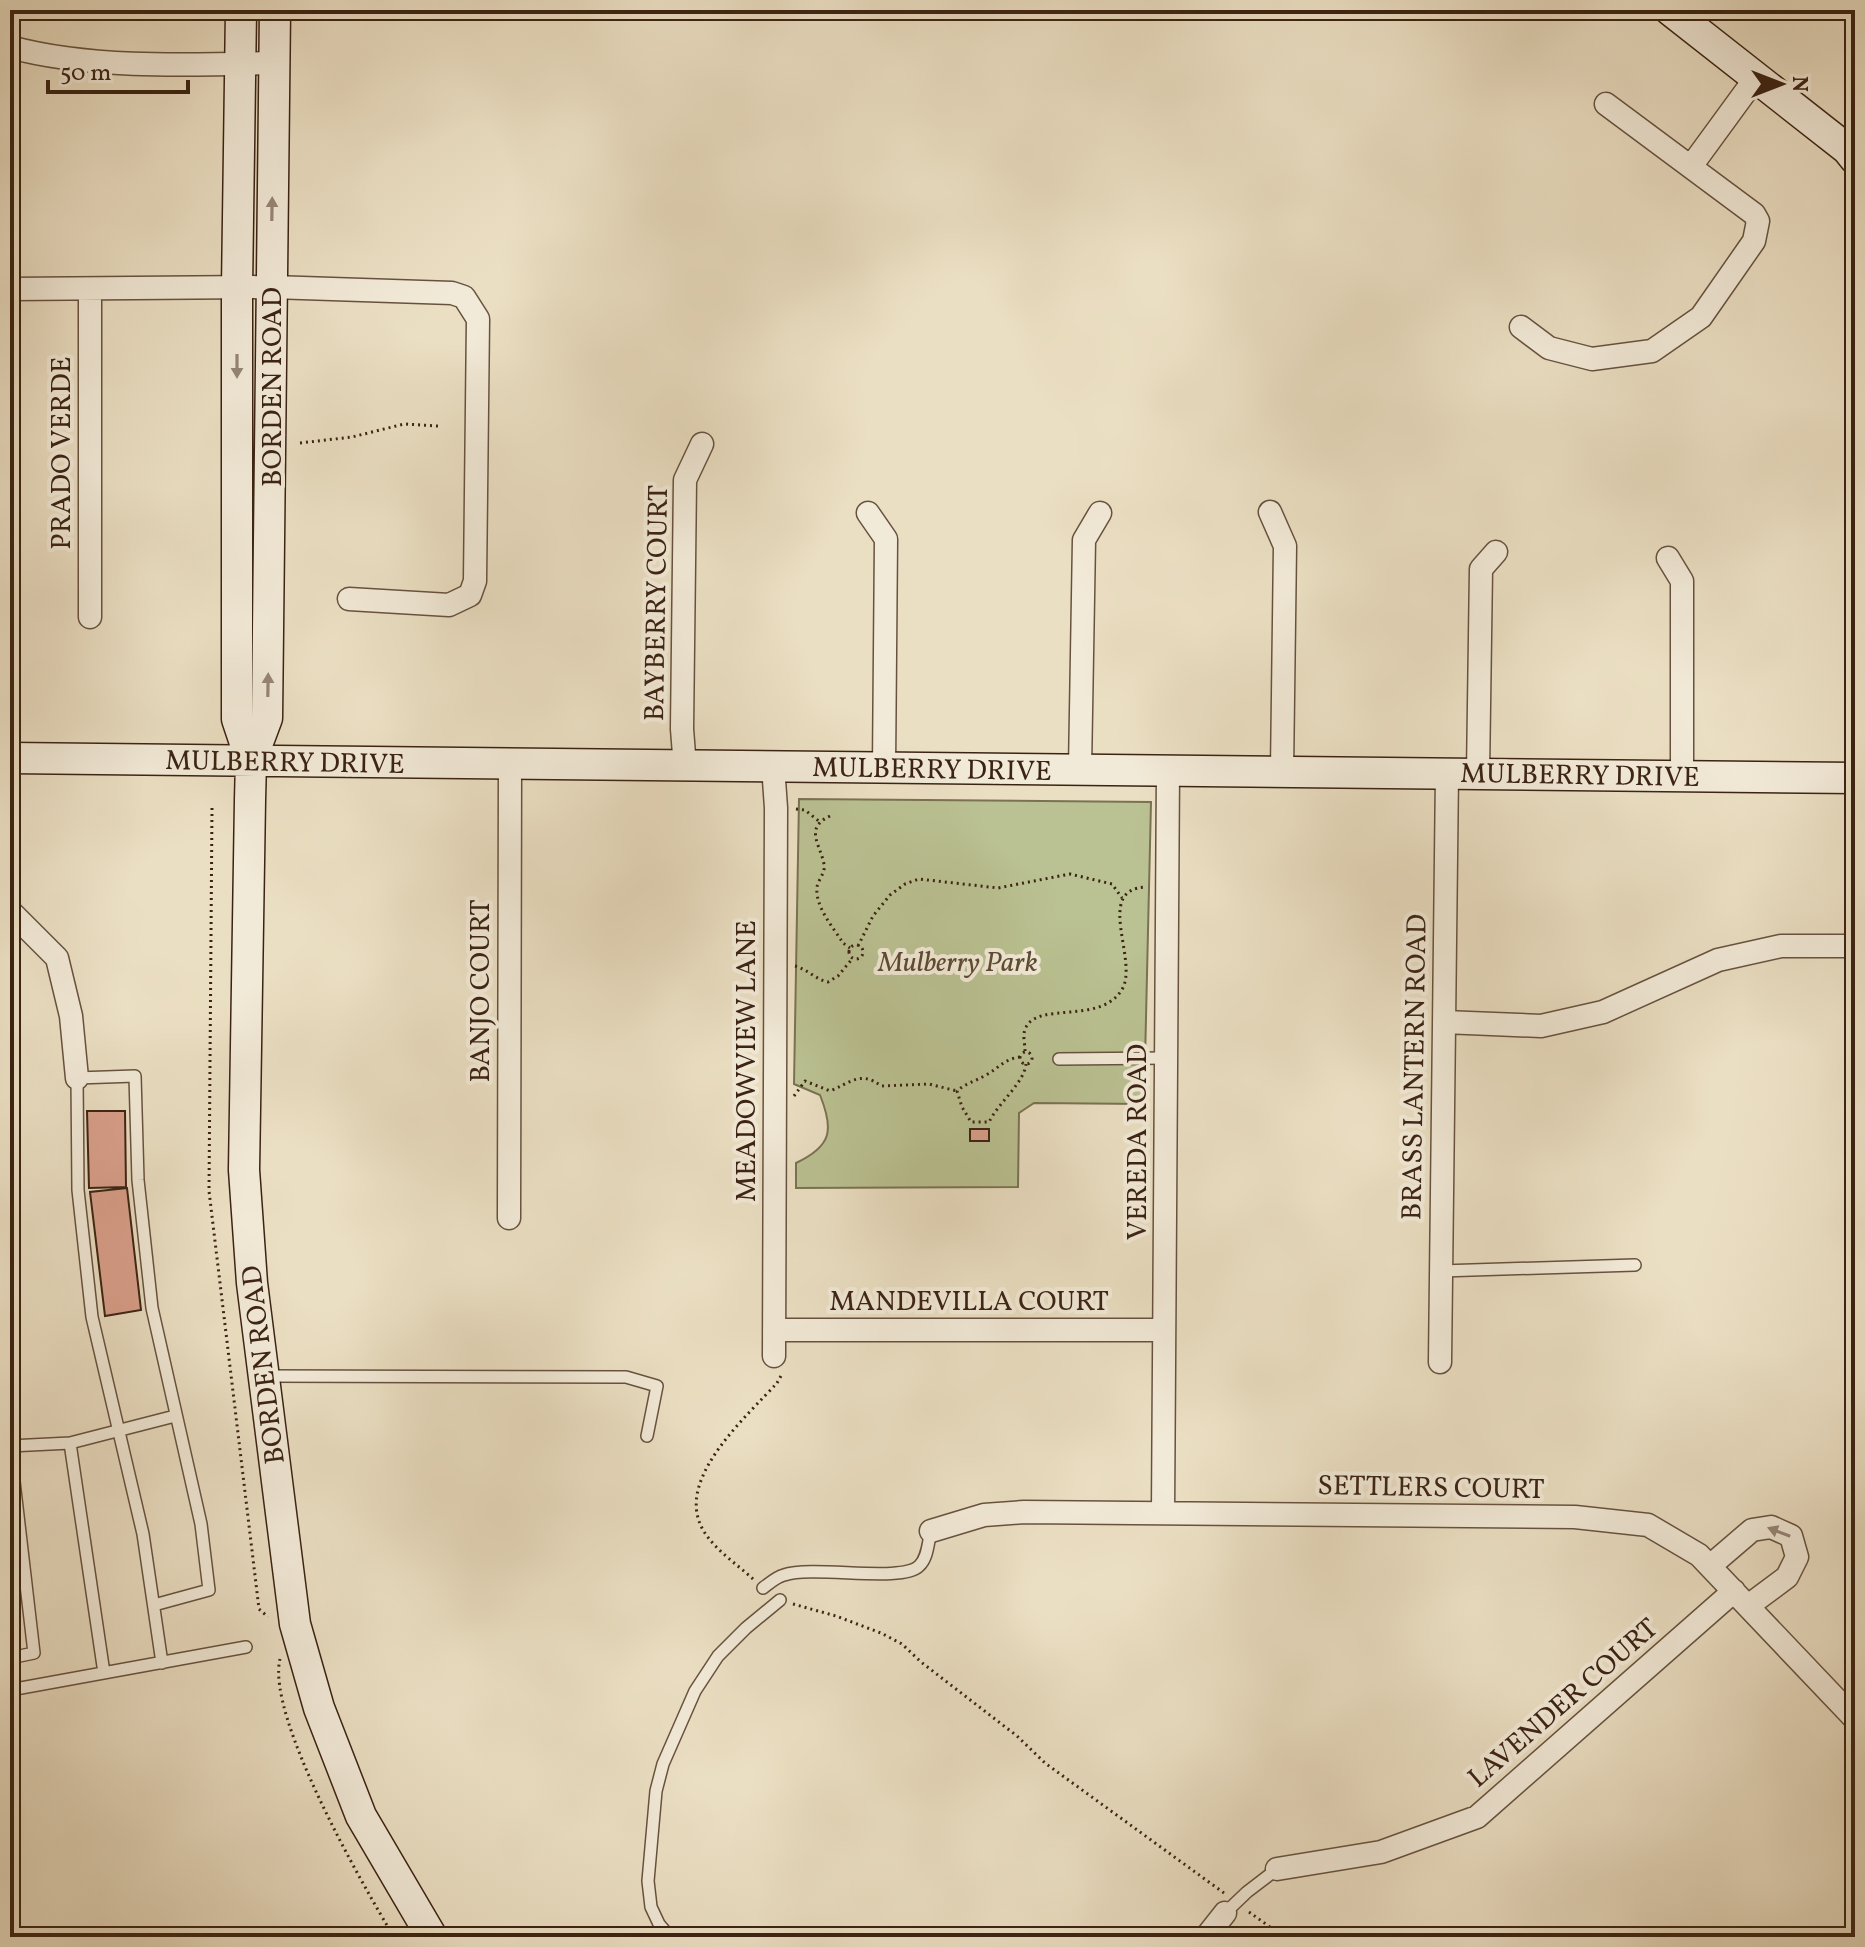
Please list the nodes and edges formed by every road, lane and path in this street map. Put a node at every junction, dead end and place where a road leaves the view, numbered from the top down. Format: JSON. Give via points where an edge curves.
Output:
{"nodes":[{"id":1,"x":241,"y":10,"type":"edge"},
{"id":2,"x":275,"y":10,"type":"edge"},
{"id":3,"x":1670,"y":10,"type":"edge"},
{"id":4,"x":10,"y":47,"type":"edge"},
{"id":5,"x":274,"y":63,"type":"junction"},
{"id":6,"x":240,"y":64,"type":"junction"},
{"id":7,"x":1757,"y":76,"type":"junction"},
{"id":8,"x":1606,"y":104,"type":"dead end"},
{"id":9,"x":1855,"y":159,"type":"edge"},
{"id":10,"x":1692,"y":165,"type":"junction"},
{"id":11,"x":272,"y":287,"type":"junction"},
{"id":12,"x":237,"y":288,"type":"junction"},
{"id":13,"x":10,"y":289,"type":"edge"},
{"id":14,"x":90,"y":289,"type":"junction"},
{"id":15,"x":1521,"y":327,"type":"dead end"},
{"id":16,"x":438,"y":426,"type":"dead end"},
{"id":17,"x":300,"y":443,"type":"dead end"},
{"id":18,"x":702,"y":444,"type":"dead end"},
{"id":19,"x":1270,"y":512,"type":"dead end"},
{"id":20,"x":868,"y":513,"type":"dead end"},
{"id":21,"x":1100,"y":513,"type":"dead end"},
{"id":22,"x":1496,"y":552,"type":"dead end"},
{"id":23,"x":1668,"y":558,"type":"dead end"},
{"id":24,"x":349,"y":599,"type":"dead end"},
{"id":25,"x":90,"y":617,"type":"dead end"},
{"id":26,"x":10,"y":758,"type":"edge"},
{"id":27,"x":251,"y":761,"type":"junction"},
{"id":28,"x":510,"y":763,"type":"junction"},
{"id":29,"x":773,"y":766,"type":"junction"},
{"id":30,"x":685,"y":767,"type":"junction"},
{"id":31,"x":884,"y":767,"type":"junction"},
{"id":32,"x":1080,"y":769,"type":"junction"},
{"id":33,"x":1168,"y":770,"type":"junction"},
{"id":34,"x":1282,"y":771,"type":"junction"},
{"id":35,"x":1447,"y":773,"type":"junction"},
{"id":36,"x":1478,"y":773,"type":"junction"},
{"id":37,"x":1682,"y":775,"type":"junction"},
{"id":38,"x":1855,"y":778,"type":"edge"},
{"id":39,"x":776,"y":808,"type":"junction"},
{"id":40,"x":830,"y":816,"type":"dead end"},
{"id":41,"x":820,"y":822,"type":"junction"},
{"id":42,"x":1167,"y":887,"type":"junction"},
{"id":43,"x":1122,"y":898,"type":"junction"},
{"id":44,"x":10,"y":911,"type":"edge"},
{"id":45,"x":858,"y":946,"type":"junction"},
{"id":46,"x":1855,"y":946,"type":"edge"},
{"id":47,"x":850,"y":948,"type":"junction"},
{"id":48,"x":852,"y":959,"type":"junction"},
{"id":49,"x":775,"y":965,"type":"junction"},
{"id":50,"x":1444,"y":1022,"type":"junction"},
{"id":51,"x":1025,"y":1051,"type":"junction"},
{"id":52,"x":1020,"y":1057,"type":"junction"},
{"id":53,"x":1166,"y":1058,"type":"junction"},
{"id":54,"x":1059,"y":1059,"type":"dead end"},
{"id":55,"x":1026,"y":1064,"type":"junction"},
{"id":56,"x":77,"y":1078,"type":"junction"},
{"id":57,"x":957,"y":1091,"type":"junction"},
{"id":58,"x":775,"y":1100,"type":"junction"},
{"id":59,"x":509,"y":1218,"type":"dead end"},
{"id":60,"x":1635,"y":1265,"type":"dead end"},
{"id":61,"x":1441,"y":1271,"type":"junction"},
{"id":62,"x":774,"y":1330,"type":"junction"},
{"id":63,"x":1164,"y":1330,"type":"junction"},
{"id":64,"x":780,"y":1362,"type":"joint"},
{"id":65,"x":1440,"y":1362,"type":"dead end"},
{"id":66,"x":262,"y":1376,"type":"junction"},
{"id":67,"x":175,"y":1416,"type":"junction"},
{"id":68,"x":118,"y":1430,"type":"junction"},
{"id":69,"x":647,"y":1436,"type":"dead end"},
{"id":70,"x":70,"y":1443,"type":"junction"},
{"id":71,"x":10,"y":1447,"type":"edge"},
{"id":72,"x":14,"y":1500,"type":"edge"},
{"id":73,"x":1163,"y":1513,"type":"junction"},
{"id":74,"x":931,"y":1531,"type":"joint"},
{"id":75,"x":1710,"y":1566,"type":"junction"},
{"id":76,"x":763,"y":1588,"type":"joint"},
{"id":77,"x":1741,"y":1599,"type":"junction"},
{"id":78,"x":780,"y":1600,"type":"joint"},
{"id":79,"x":154,"y":1605,"type":"junction"},
{"id":80,"x":246,"y":1647,"type":"dead end"},
{"id":81,"x":10,"y":1658,"type":"edge"},
{"id":82,"x":280,"y":1659,"type":"dead end"},
{"id":83,"x":162,"y":1663,"type":"junction"},
{"id":84,"x":104,"y":1673,"type":"junction"},
{"id":85,"x":10,"y":1690,"type":"edge"},
{"id":86,"x":1855,"y":1719,"type":"edge"},
{"id":87,"x":1277,"y":1869,"type":"joint"},
{"id":88,"x":1230,"y":1907,"type":"junction"},
{"id":89,"x":394,"y":1937,"type":"edge"},
{"id":90,"x":432,"y":1937,"type":"edge"},
{"id":91,"x":670,"y":1937,"type":"edge"},
{"id":92,"x":1206,"y":1937,"type":"edge"},
{"id":93,"x":1284,"y":1937,"type":"edge"}],
"edges":[{"from":1,"to":6,"type":"main road","name":"BORDEN ROAD"},
{"from":2,"to":5,"type":"main road","name":"BORDEN ROAD"},
{"from":3,"to":7,"type":"main road"},
{"from":4,"to":6,"type":"street","via":[[41,56],[117,62]]},
{"from":5,"to":6,"type":"street"},
{"from":11,"to":5,"type":"main road","name":"BORDEN ROAD","one_way":true},
{"from":6,"to":12,"type":"main road","name":"BORDEN ROAD"},
{"from":7,"to":9,"type":"main road"},
{"from":7,"to":10,"type":"street"},
{"from":8,"to":10,"type":"street"},
{"from":10,"to":15,"type":"street","via":[[1758,221],[1754,241],[1701,317],[1652,351],[1592,359],[1549,348]]},
{"from":11,"to":12,"type":"street"},
{"from":11,"to":24,"type":"street","via":[[452,293],[464,297],[478,319],[475,581],[470,595],[449,605]]},
{"from":27,"to":11,"type":"main road","name":"BORDEN ROAD","one_way":true,"via":[[267,718]]},
{"from":12,"to":14,"type":"street"},
{"from":12,"to":27,"type":"main road","name":"BORDEN ROAD","one_way":true,"via":[[237,719]]},
{"from":13,"to":14,"type":"street"},
{"from":14,"to":25,"type":"street","name":"PRADO VERDE"},
{"from":16,"to":17,"type":"path","via":[[404,424]]},
{"from":18,"to":30,"type":"street","name":"BAYBERRY COURT","via":[[685,480]]},
{"from":19,"to":34,"type":"street","via":[[1285,546]]},
{"from":20,"to":31,"type":"street","via":[[886,539]]},
{"from":21,"to":32,"type":"street","via":[[1084,540]]},
{"from":22,"to":36,"type":"street","via":[[1481,569]]},
{"from":23,"to":37,"type":"street","via":[[1682,581]]},
{"from":26,"to":27,"type":"main road","name":"MULBERRY DRIVE"},
{"from":27,"to":28,"type":"main road","name":"MULBERRY DRIVE"},
{"from":27,"to":66,"type":"main road","name":"BORDEN ROAD","via":[[244,1170]]},
{"from":28,"to":30,"type":"main road","name":"MULBERRY DRIVE"},
{"from":28,"to":59,"type":"street","name":"BANJO COURT"},
{"from":29,"to":30,"type":"main road","name":"MULBERRY DRIVE"},
{"from":29,"to":31,"type":"main road","name":"MULBERRY DRIVE"},
{"from":29,"to":39,"type":"street","name":"MEADOWVIEW LANE"},
{"from":31,"to":32,"type":"main road","name":"MULBERRY DRIVE"},
{"from":32,"to":33,"type":"main road","name":"MULBERRY DRIVE"},
{"from":33,"to":34,"type":"main road","name":"MULBERRY DRIVE"},
{"from":33,"to":42,"type":"street","name":"VEREDA ROAD"},
{"from":34,"to":35,"type":"main road","name":"MULBERRY DRIVE"},
{"from":35,"to":36,"type":"main road","name":"MULBERRY DRIVE"},
{"from":35,"to":50,"type":"street","name":"BRASS LANTERN ROAD"},
{"from":36,"to":37,"type":"main road","name":"MULBERRY DRIVE"},
{"from":37,"to":38,"type":"main road","name":"MULBERRY DRIVE"},
{"from":39,"to":41,"type":"path","via":[[805,810]]},
{"from":39,"to":49,"type":"street","name":"MEADOWVIEW LANE"},
{"from":40,"to":41,"type":"path"},
{"from":41,"to":47,"type":"path","via":[[816,839],[824,864],[817,895]]},
{"from":42,"to":43,"type":"path","via":[[1134,887]]},
{"from":42,"to":53,"type":"street","name":"VEREDA ROAD"},
{"from":43,"to":45,"type":"path","via":[[1112,884],[1070,874],[998,888],[919,879],[890,895]]},
{"from":43,"to":51,"type":"path","via":[[1127,982],[1120,994],[1106,1006],[1031,1021],[1024,1033]]},
{"from":44,"to":56,"type":"street","via":[[57,958],[71,1016]]},
{"from":45,"to":47,"type":"path"},
{"from":45,"to":48,"type":"path","via":[[862,955]]},
{"from":46,"to":50,"type":"street","via":[[1781,946],[1718,960],[1603,1012],[1541,1026]]},
{"from":47,"to":48,"type":"path"},
{"from":48,"to":49,"type":"path","via":[[828,982],[807,969]]},
{"from":49,"to":58,"type":"street","name":"MEADOWVIEW LANE"},
{"from":50,"to":61,"type":"street","name":"BRASS LANTERN ROAD"},
{"from":51,"to":52,"type":"path"},
{"from":51,"to":55,"type":"path","via":[[1032,1057]]},
{"from":52,"to":55,"type":"path"},
{"from":52,"to":57,"type":"path","via":[[1003,1061]]},
{"from":53,"to":54,"type":"lane"},
{"from":53,"to":63,"type":"street","name":"VEREDA ROAD"},
{"from":55,"to":57,"type":"path","via":[[1020,1082],[989,1122],[971,1122]]},
{"from":56,"to":67,"type":"lane","via":[[135,1076],[138,1180],[152,1308]]},
{"from":56,"to":68,"type":"lane","via":[[78,1190],[90,1301]]},
{"from":57,"to":58,"type":"path","via":[[929,1084],[881,1086],[860,1077],[830,1091],[805,1081],[796,1096]]},
{"from":58,"to":62,"type":"street","name":"MEADOWVIEW LANE"},
{"from":60,"to":61,"type":"lane"},
{"from":61,"to":65,"type":"street","name":"BRASS LANTERN ROAD"},
{"from":62,"to":63,"type":"street","name":"MANDEVILLA COURT"},
{"from":62,"to":64,"type":"street","name":"MEADOWVIEW LANE"},
{"from":63,"to":73,"type":"street","name":"VEREDA ROAD"},
{"from":64,"to":76,"type":"path","via":[[777,1383],[714,1455],[695,1500],[699,1523],[714,1543]]},
{"from":66,"to":69,"type":"lane","via":[[626,1377],[657,1386]]},
{"from":66,"to":90,"type":"main road","name":"BORDEN ROAD","via":[[295,1624],[314,1694],[361,1816]]},
{"from":67,"to":68,"type":"lane"},
{"from":67,"to":79,"type":"lane","via":[[201,1524],[209,1590]]},
{"from":68,"to":70,"type":"lane"},
{"from":68,"to":79,"type":"lane"},
{"from":70,"to":71,"type":"lane"},
{"from":70,"to":84,"type":"lane"},
{"from":71,"to":72,"type":"lane"},
{"from":72,"to":81,"type":"lane","via":[[34,1653]]},
{"from":73,"to":74,"type":"street","name":"SETTLERS COURT","via":[[984,1515]]},
{"from":73,"to":75,"type":"street","name":"SETTLERS COURT","via":[[1589,1519],[1648,1525]]},
{"from":74,"to":76,"type":"lane","via":[[917,1568],[901,1573],[792,1573]]},
{"from":75,"to":77,"type":"street","name":"SETTLERS COURT"},
{"from":77,"to":75,"type":"street","name":"LAVENDER COURT","one_way":true,"via":[[1787,1577],[1797,1557],[1791,1536],[1771,1527],[1752,1530]]},
{"from":77,"to":86,"type":"street","name":"SETTLERS COURT"},
{"from":77,"to":87,"type":"street","name":"LAVENDER COURT","via":[[1477,1817],[1381,1852]]},
{"from":78,"to":88,"type":"path","via":[[902,1644]]},
{"from":78,"to":91,"type":"lane","via":[[718,1656],[695,1691],[663,1764],[648,1881],[651,1907]]},
{"from":79,"to":83,"type":"lane"},
{"from":80,"to":83,"type":"lane"},
{"from":82,"to":89,"type":"path","via":[[276,1674],[311,1780],[338,1840]]},
{"from":83,"to":84,"type":"lane"},
{"from":84,"to":85,"type":"lane"},
{"from":87,"to":88,"type":"lane"},
{"from":88,"to":92,"type":"street"},
{"from":88,"to":93,"type":"path"}]}
